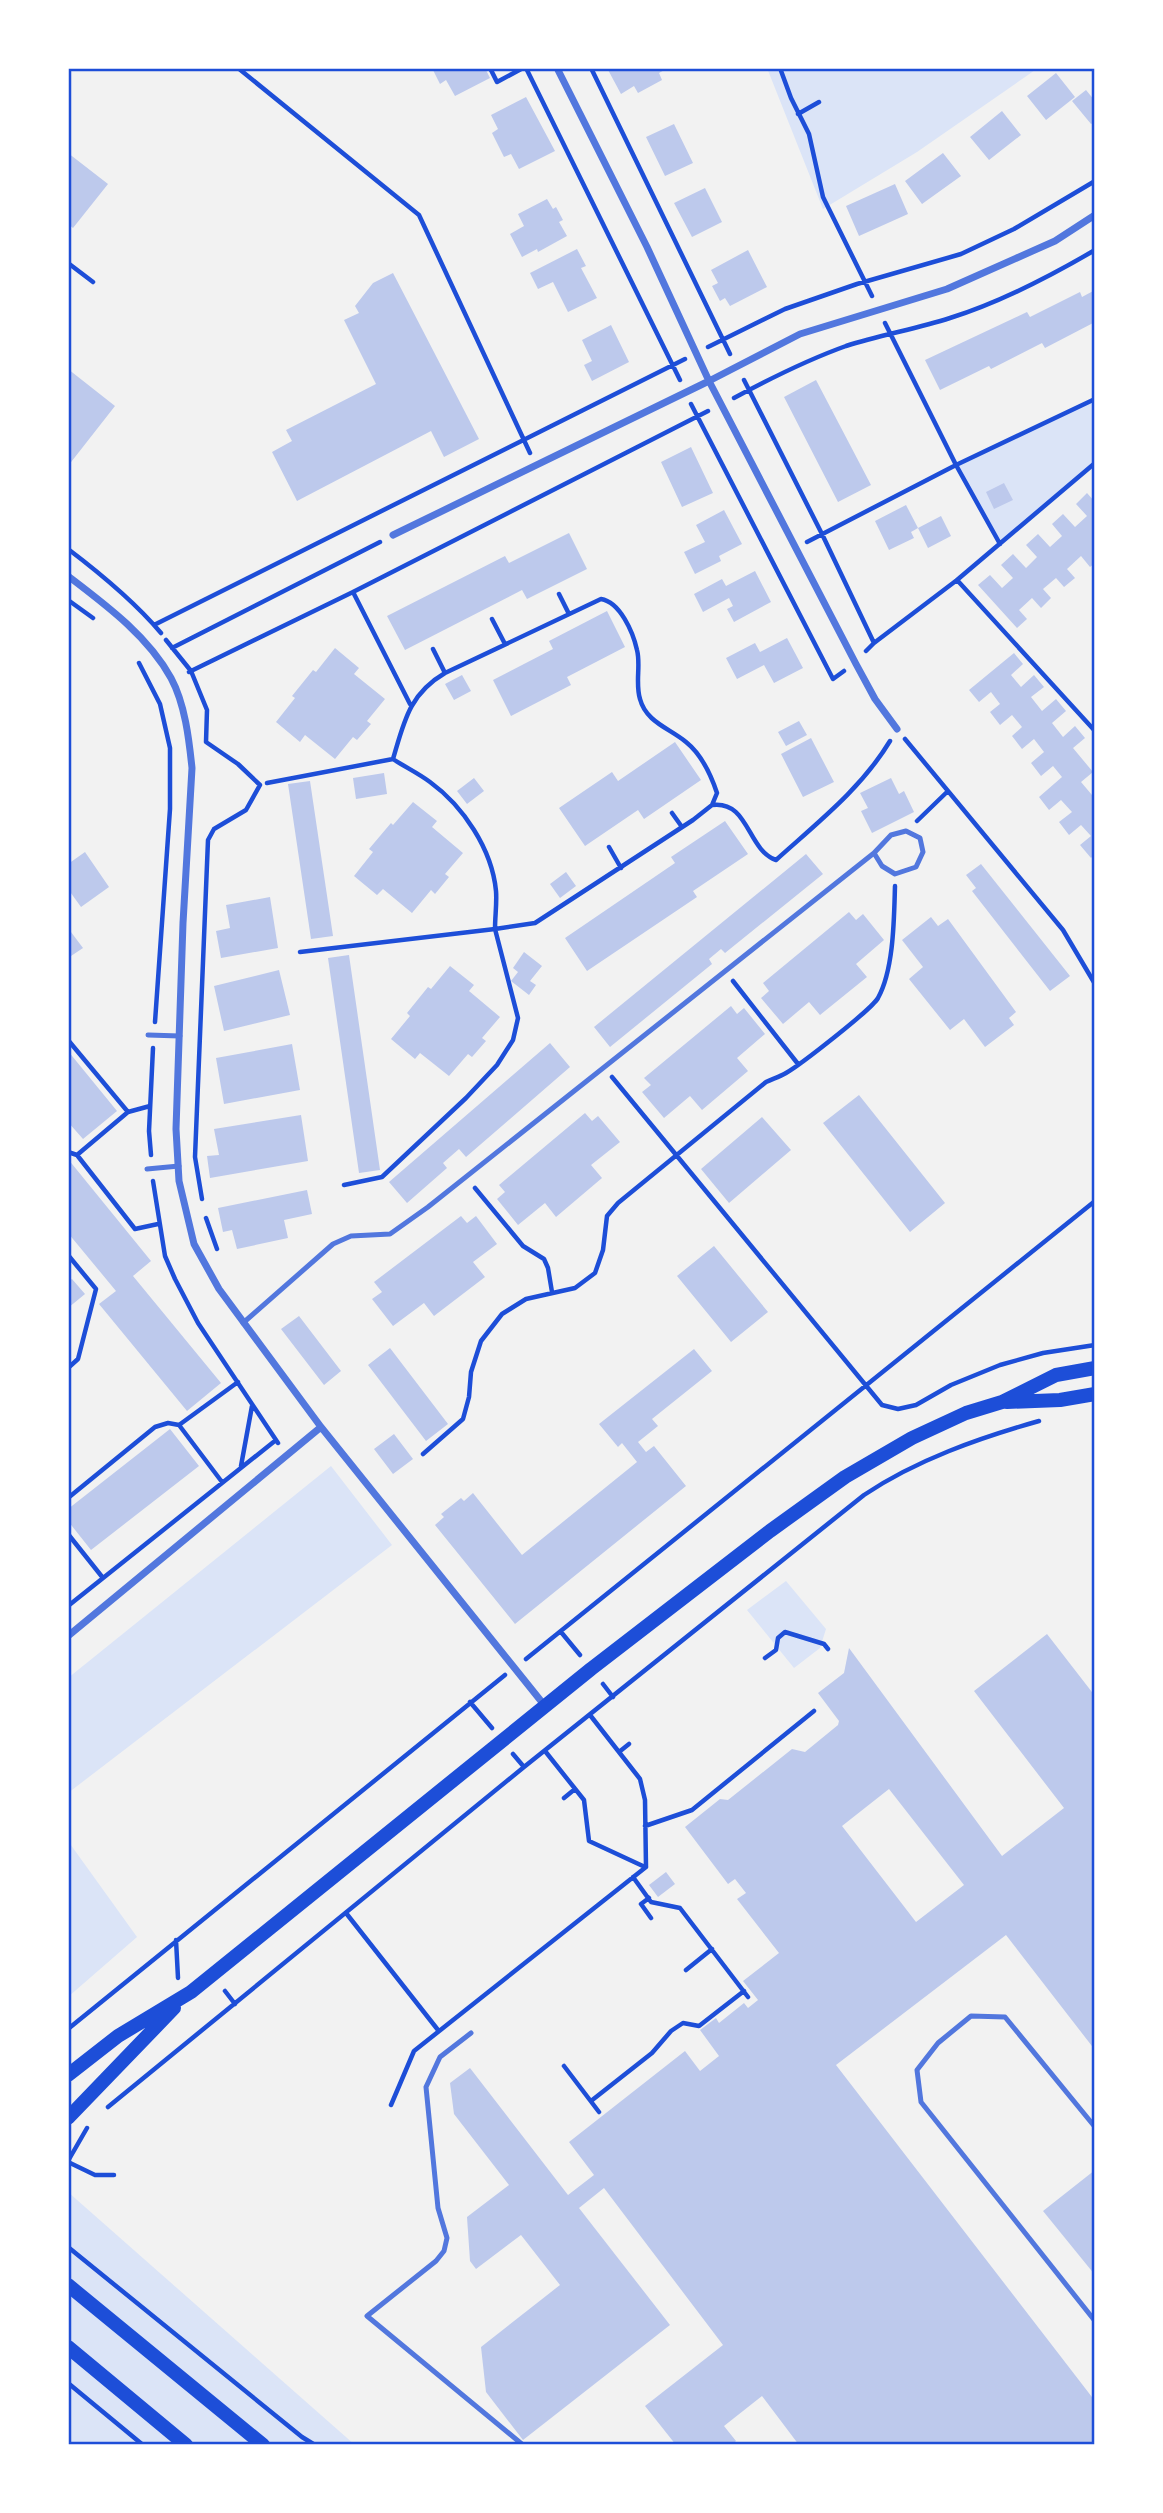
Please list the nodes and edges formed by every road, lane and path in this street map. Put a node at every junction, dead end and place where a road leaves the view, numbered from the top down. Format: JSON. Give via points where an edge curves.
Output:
{"nodes":[{"id":1,"x":238,"y":68,"type":"edge"},
{"id":2,"x":490,"y":68,"type":"edge"},
{"id":3,"x":523,"y":68,"type":"edge"},
{"id":4,"x":557,"y":68,"type":"edge"},
{"id":5,"x":780,"y":68,"type":"edge"},
{"id":6,"x":819,"y":102,"type":"dead end"},
{"id":7,"x":799,"y":114,"type":"junction"},
{"id":8,"x":1095,"y":181,"type":"edge"},
{"id":9,"x":1095,"y":215,"type":"edge"},
{"id":10,"x":68,"y":263,"type":"edge"},
{"id":11,"x":93,"y":282,"type":"dead end"},
{"id":12,"x":866,"y":282,"type":"junction"},
{"id":13,"x":890,"y":334,"type":"dead end"},
{"id":14,"x":696,"y":354,"type":"junction"},
{"id":15,"x":709,"y":381,"type":"junction"},
{"id":16,"x":1095,"y":399,"type":"edge"},
{"id":17,"x":524,"y":439,"type":"junction"},
{"id":18,"x":536,"y":465,"type":"junction"},
{"id":19,"x":956,"y":465,"type":"junction"},
{"id":20,"x":1094,"y":465,"type":"edge"},
{"id":21,"x":393,"y":535,"type":"joint"},
{"id":22,"x":1000,"y":544,"type":"junction"},
{"id":23,"x":795,"y":548,"type":"junction"},
{"id":24,"x":68,"y":576,"type":"edge"},
{"id":25,"x":957,"y":580,"type":"junction"},
{"id":26,"x":559,"y":594,"type":"dead end"},
{"id":27,"x":569,"y":614,"type":"junction"},
{"id":28,"x":492,"y":620,"type":"dead end"},
{"id":29,"x":154,"y":625,"type":"dead end"},
{"id":30,"x":505,"y":644,"type":"junction"},
{"id":31,"x":433,"y":649,"type":"dead end"},
{"id":32,"x":156,"y":656,"type":"junction"},
{"id":33,"x":856,"y":664,"type":"junction"},
{"id":34,"x":445,"y":673,"type":"junction"},
{"id":35,"x":172,"y":680,"type":"junction"},
{"id":36,"x":152,"y":685,"type":"dead end"},
{"id":37,"x":410,"y":704,"type":"junction"},
{"id":38,"x":897,"y":729,"type":"junction"},
{"id":39,"x":1095,"y":731,"type":"edge"},
{"id":40,"x":393,"y":759,"type":"junction"},
{"id":41,"x":267,"y":783,"type":"dead end"},
{"id":42,"x":260,"y":785,"type":"dead end"},
{"id":43,"x":948,"y":791,"type":"junction"},
{"id":44,"x":712,"y":805,"type":"junction"},
{"id":45,"x":673,"y":813,"type":"dead end"},
{"id":46,"x":682,"y":827,"type":"junction"},
{"id":47,"x":906,"y":831,"type":"junction"},
{"id":48,"x":609,"y":847,"type":"dead end"},
{"id":49,"x":874,"y":853,"type":"junction"},
{"id":50,"x":621,"y":868,"type":"junction"},
{"id":51,"x":895,"y":874,"type":"junction"},
{"id":52,"x":495,"y":929,"type":"junction"},
{"id":53,"x":300,"y":952,"type":"dead end"},
{"id":54,"x":724,"y":970,"type":"junction"},
{"id":55,"x":1095,"y":984,"type":"edge"},
{"id":56,"x":148,"y":1035,"type":"dead end"},
{"id":57,"x":180,"y":1036,"type":"junction"},
{"id":58,"x":68,"y":1040,"type":"edge"},
{"id":59,"x":798,"y":1064,"type":"junction"},
{"id":60,"x":603,"y":1066,"type":"junction"},
{"id":61,"x":150,"y":1106,"type":"dead end"},
{"id":62,"x":128,"y":1112,"type":"junction"},
{"id":63,"x":68,"y":1152,"type":"edge"},
{"id":64,"x":77,"y":1155,"type":"junction"},
{"id":65,"x":675,"y":1156,"type":"junction"},
{"id":66,"x":178,"y":1166,"type":"junction"},
{"id":67,"x":147,"y":1169,"type":"dead end"},
{"id":68,"x":466,"y":1177,"type":"junction"},
{"id":69,"x":344,"y":1185,"type":"dead end"},
{"id":70,"x":1095,"y":1201,"type":"edge"},
{"id":71,"x":158,"y":1224,"type":"dead end"},
{"id":72,"x":68,"y":1255,"type":"edge"},
{"id":73,"x":220,"y":1256,"type":"dead end"},
{"id":74,"x":552,"y":1292,"type":"junction"},
{"id":75,"x":243,"y":1323,"type":"junction"},
{"id":76,"x":1095,"y":1345,"type":"edge"},
{"id":77,"x":68,"y":1367,"type":"edge"},
{"id":78,"x":1095,"y":1368,"type":"edge"},
{"id":79,"x":238,"y":1382,"type":"dead end"},
{"id":80,"x":865,"y":1387,"type":"junction"},
{"id":81,"x":1095,"y":1394,"type":"edge"},
{"id":82,"x":1002,"y":1402,"type":"junction"},
{"id":83,"x":253,"y":1405,"type":"dead end"},
{"id":84,"x":1048,"y":1419,"type":"dead end"},
{"id":85,"x":179,"y":1426,"type":"junction"},
{"id":86,"x":321,"y":1427,"type":"junction"},
{"id":87,"x":276,"y":1440,"type":"dead end"},
{"id":88,"x":423,"y":1454,"type":"dead end"},
{"id":89,"x":242,"y":1466,"type":"junction"},
{"id":90,"x":222,"y":1482,"type":"junction"},
{"id":91,"x":68,"y":1498,"type":"edge"},
{"id":92,"x":68,"y":1534,"type":"edge"},
{"id":93,"x":103,"y":1578,"type":"junction"},
{"id":94,"x":68,"y":1606,"type":"edge"},
{"id":95,"x":68,"y":1636,"type":"edge"},
{"id":96,"x":828,"y":1649,"type":"dead end"},
{"id":97,"x":765,"y":1658,"type":"dead end"},
{"id":98,"x":515,"y":1668,"type":"junction"},
{"id":99,"x":546,"y":1706,"type":"junction"},
{"id":100,"x":814,"y":1711,"type":"dead end"},
{"id":101,"x":590,"y":1715,"type":"junction"},
{"id":102,"x":629,"y":1744,"type":"dead end"},
{"id":103,"x":545,"y":1751,"type":"junction"},
{"id":104,"x":620,"y":1752,"type":"junction"},
{"id":105,"x":575,"y":1789,"type":"junction"},
{"id":106,"x":564,"y":1798,"type":"dead end"},
{"id":107,"x":645,"y":1826,"type":"junction"},
{"id":108,"x":646,"y":1867,"type":"junction"},
{"id":109,"x":633,"y":1877,"type":"junction"},
{"id":110,"x":649,"y":1898,"type":"junction"},
{"id":111,"x":346,"y":1913,"type":"junction"},
{"id":112,"x":651,"y":1918,"type":"dead end"},
{"id":113,"x":176,"y":1940,"type":"junction"},
{"id":114,"x":712,"y":1949,"type":"junction"},
{"id":115,"x":686,"y":1970,"type":"dead end"},
{"id":116,"x":178,"y":1978,"type":"dead end"},
{"id":117,"x":225,"y":1991,"type":"dead end"},
{"id":118,"x":744,"y":1991,"type":"junction"},
{"id":119,"x":187,"y":1995,"type":"junction"},
{"id":120,"x":748,"y":1997,"type":"dead end"},
{"id":121,"x":235,"y":2004,"type":"junction"},
{"id":122,"x":68,"y":2029,"type":"edge"},
{"id":123,"x":439,"y":2030,"type":"junction"},
{"id":124,"x":471,"y":2033,"type":"dead end"},
{"id":125,"x":564,"y":2066,"type":"dead end"},
{"id":126,"x":68,"y":2075,"type":"edge"},
{"id":127,"x":591,"y":2101,"type":"junction"},
{"id":128,"x":391,"y":2105,"type":"dead end"},
{"id":129,"x":599,"y":2112,"type":"dead end"},
{"id":130,"x":99,"y":2114,"type":"dead end"},
{"id":131,"x":68,"y":2118,"type":"edge"},
{"id":132,"x":94,"y":2120,"type":"dead end"},
{"id":133,"x":1095,"y":2127,"type":"edge"},
{"id":134,"x":68,"y":2161,"type":"edge"},
{"id":135,"x":114,"y":2175,"type":"dead end"},
{"id":136,"x":68,"y":2247,"type":"edge"},
{"id":137,"x":68,"y":2285,"type":"edge"},
{"id":138,"x":1095,"y":2321,"type":"edge"},
{"id":139,"x":68,"y":2347,"type":"edge"},
{"id":140,"x":68,"y":2383,"type":"edge"},
{"id":141,"x":143,"y":2445,"type":"edge"},
{"id":142,"x":186,"y":2445,"type":"edge"},
{"id":143,"x":264,"y":2445,"type":"edge"},
{"id":144,"x":315,"y":2445,"type":"edge"},
{"id":145,"x":523,"y":2445,"type":"edge"}],
"edges":[{"from":1,"to":17,"type":"path","via":[[419,215]]},
{"from":2,"to":3,"type":"path","via":[[497,82]]},
{"from":4,"to":14,"type":"street"},
{"from":5,"to":7,"type":"path"},
{"from":6,"to":7,"type":"path"},
{"from":7,"to":12,"type":"path","via":[[809,134],[823,197]]},
{"from":8,"to":12,"type":"path","via":[[961,254]]},
{"from":9,"to":15,"type":"street","via":[[1055,241],[947,289],[800,334]]},
{"from":10,"to":11,"type":"path"},
{"from":12,"to":14,"type":"path","via":[[785,309]]},
{"from":13,"to":19,"type":"path"},
{"from":14,"to":15,"type":"street"},
{"from":14,"to":17,"type":"path"},
{"from":15,"to":18,"type":"street"},
{"from":15,"to":23,"type":"street"},
{"from":16,"to":19,"type":"path"},
{"from":17,"to":18,"type":"path"},
{"from":17,"to":29,"type":"path"},
{"from":18,"to":21,"type":"street"},
{"from":19,"to":22,"type":"path"},
{"from":19,"to":23,"type":"path"},
{"from":20,"to":22,"type":"path"},
{"from":21,"to":32,"type":"path"},
{"from":22,"to":25,"type":"path"},
{"from":23,"to":33,"type":"street"},
{"from":24,"to":32,"type":"street","via":[[136,633]]},
{"from":25,"to":33,"type":"path","via":[[874,643]]},
{"from":25,"to":39,"type":"path"},
{"from":26,"to":27,"type":"path"},
{"from":27,"to":30,"type":"path"},
{"from":27,"to":44,"type":"path","via":[[601,599],[610,600],[617,608],[637,650],[640,699],[645,710],[695,751],[713,780],[717,793]]},
{"from":28,"to":30,"type":"path"},
{"from":30,"to":34,"type":"path"},
{"from":31,"to":34,"type":"path"},
{"from":32,"to":35,"type":"street"},
{"from":33,"to":38,"type":"street"},
{"from":34,"to":37,"type":"path"},
{"from":35,"to":36,"type":"path"},
{"from":35,"to":37,"type":"path","via":[[353,592]]},
{"from":35,"to":57,"type":"street","via":[[190,743],[192,768]]},
{"from":37,"to":40,"type":"path"},
{"from":38,"to":43,"type":"path"},
{"from":38,"to":44,"type":"path","via":[[858,787],[776,860],[766,854],[733,808]]},
{"from":40,"to":41,"type":"path"},
{"from":40,"to":52,"type":"path","via":[[430,782],[472,827],[489,859],[496,890]]},
{"from":42,"to":73,"type":"path","via":[[246,810],[214,829],[208,840],[195,1157],[204,1211]]},
{"from":43,"to":47,"type":"path"},
{"from":43,"to":55,"type":"path","via":[[1063,930]]},
{"from":44,"to":46,"type":"path"},
{"from":45,"to":46,"type":"path"},
{"from":46,"to":50,"type":"path"},
{"from":47,"to":49,"type":"lane","via":[[891,835]]},
{"from":47,"to":51,"type":"lane","via":[[920,838],[923,852],[916,867]]},
{"from":48,"to":50,"type":"path"},
{"from":49,"to":51,"type":"lane","via":[[882,866]]},
{"from":49,"to":54,"type":"lane"},
{"from":50,"to":52,"type":"path","via":[[535,923]]},
{"from":51,"to":59,"type":"path","via":[[894,922],[877,999]]},
{"from":52,"to":53,"type":"path"},
{"from":52,"to":69,"type":"path","via":[[518,1018],[513,1040],[498,1065],[382,1177]]},
{"from":54,"to":59,"type":"path"},
{"from":54,"to":60,"type":"lane"},
{"from":56,"to":57,"type":"lane"},
{"from":57,"to":66,"type":"street"},
{"from":58,"to":62,"type":"path"},
{"from":59,"to":65,"type":"path","via":[[766,1082]]},
{"from":60,"to":65,"type":"path"},
{"from":60,"to":68,"type":"lane"},
{"from":61,"to":62,"type":"path"},
{"from":62,"to":64,"type":"path"},
{"from":63,"to":64,"type":"path"},
{"from":64,"to":71,"type":"path","via":[[135,1229]]},
{"from":65,"to":74,"type":"path","via":[[607,1216],[595,1273],[575,1289]]},
{"from":65,"to":80,"type":"path"},
{"from":66,"to":67,"type":"lane"},
{"from":66,"to":75,"type":"street","via":[[194,1244]]},
{"from":68,"to":74,"type":"path","via":[[523,1246],[544,1259]]},
{"from":68,"to":75,"type":"lane","via":[[390,1234],[351,1236],[333,1244]]},
{"from":70,"to":80,"type":"path"},
{"from":72,"to":77,"type":"path","via":[[96,1289],[78,1359]]},
{"from":74,"to":88,"type":"path","via":[[526,1299],[502,1314],[481,1341],[463,1419]]},
{"from":75,"to":86,"type":"street"},
{"from":76,"to":80,"type":"path","via":[[1000,1365],[898,1409],[882,1405]]},
{"from":78,"to":82,"type":"main road","via":[[1056,1375]]},
{"from":79,"to":85,"type":"path"},
{"from":80,"to":98,"type":"path"},
{"from":81,"to":82,"type":"main road"},
{"from":82,"to":99,"type":"main road","via":[[912,1438],[845,1477]]},
{"from":83,"to":89,"type":"path"},
{"from":84,"to":101,"type":"path","via":[[974,1442],[881,1484]]},
{"from":85,"to":90,"type":"path"},
{"from":85,"to":91,"type":"path","via":[[155,1427]]},
{"from":86,"to":95,"type":"street"},
{"from":86,"to":98,"type":"street"},
{"from":87,"to":89,"type":"path"},
{"from":89,"to":90,"type":"path"},
{"from":90,"to":93,"type":"path"},
{"from":92,"to":93,"type":"path"},
{"from":93,"to":94,"type":"path"},
{"from":96,"to":97,"type":"path","via":[[785,1632],[778,1638],[776,1650]]},
{"from":98,"to":99,"type":"street"},
{"from":98,"to":113,"type":"path"},
{"from":99,"to":119,"type":"main road"},
{"from":100,"to":107,"type":"path","via":[[692,1810]]},
{"from":101,"to":103,"type":"path"},
{"from":101,"to":104,"type":"path"},
{"from":102,"to":104,"type":"path"},
{"from":103,"to":105,"type":"path"},
{"from":103,"to":111,"type":"path"},
{"from":104,"to":107,"type":"path","via":[[640,1779]]},
{"from":105,"to":106,"type":"path"},
{"from":105,"to":108,"type":"path","via":[[587,1806],[589,1841]]},
{"from":107,"to":108,"type":"path"},
{"from":108,"to":109,"type":"path"},
{"from":109,"to":110,"type":"path"},
{"from":109,"to":123,"type":"path"},
{"from":110,"to":112,"type":"path","via":[[641,1904]]},
{"from":110,"to":114,"type":"path","via":[[680,1908]]},
{"from":111,"to":121,"type":"path"},
{"from":111,"to":123,"type":"path"},
{"from":113,"to":116,"type":"path"},
{"from":113,"to":122,"type":"path"},
{"from":114,"to":115,"type":"path"},
{"from":114,"to":118,"type":"path"},
{"from":117,"to":121,"type":"path"},
{"from":118,"to":120,"type":"path"},
{"from":118,"to":127,"type":"path","via":[[699,2026],[683,2024],[671,2031],[652,2053]]},
{"from":119,"to":126,"type":"main road","via":[[118,2036]]},
{"from":119,"to":131,"type":"main road"},
{"from":121,"to":130,"type":"path"},
{"from":123,"to":128,"type":"path","via":[[414,2051]]},
{"from":124,"to":145,"type":"lane","via":[[440,2057],[426,2087],[438,2208],[447,2238],[444,2250],[367,2316]]},
{"from":125,"to":127,"type":"path"},
{"from":127,"to":129,"type":"path"},
{"from":132,"to":134,"type":"path"},
{"from":133,"to":138,"type":"lane","via":[[1005,2017],[971,2016],[938,2043],[917,2070],[921,2102]]},
{"from":134,"to":135,"type":"path","via":[[95,2175]]},
{"from":136,"to":144,"type":"path"},
{"from":137,"to":143,"type":"main road"},
{"from":139,"to":142,"type":"main road"},
{"from":140,"to":141,"type":"path"}]}
